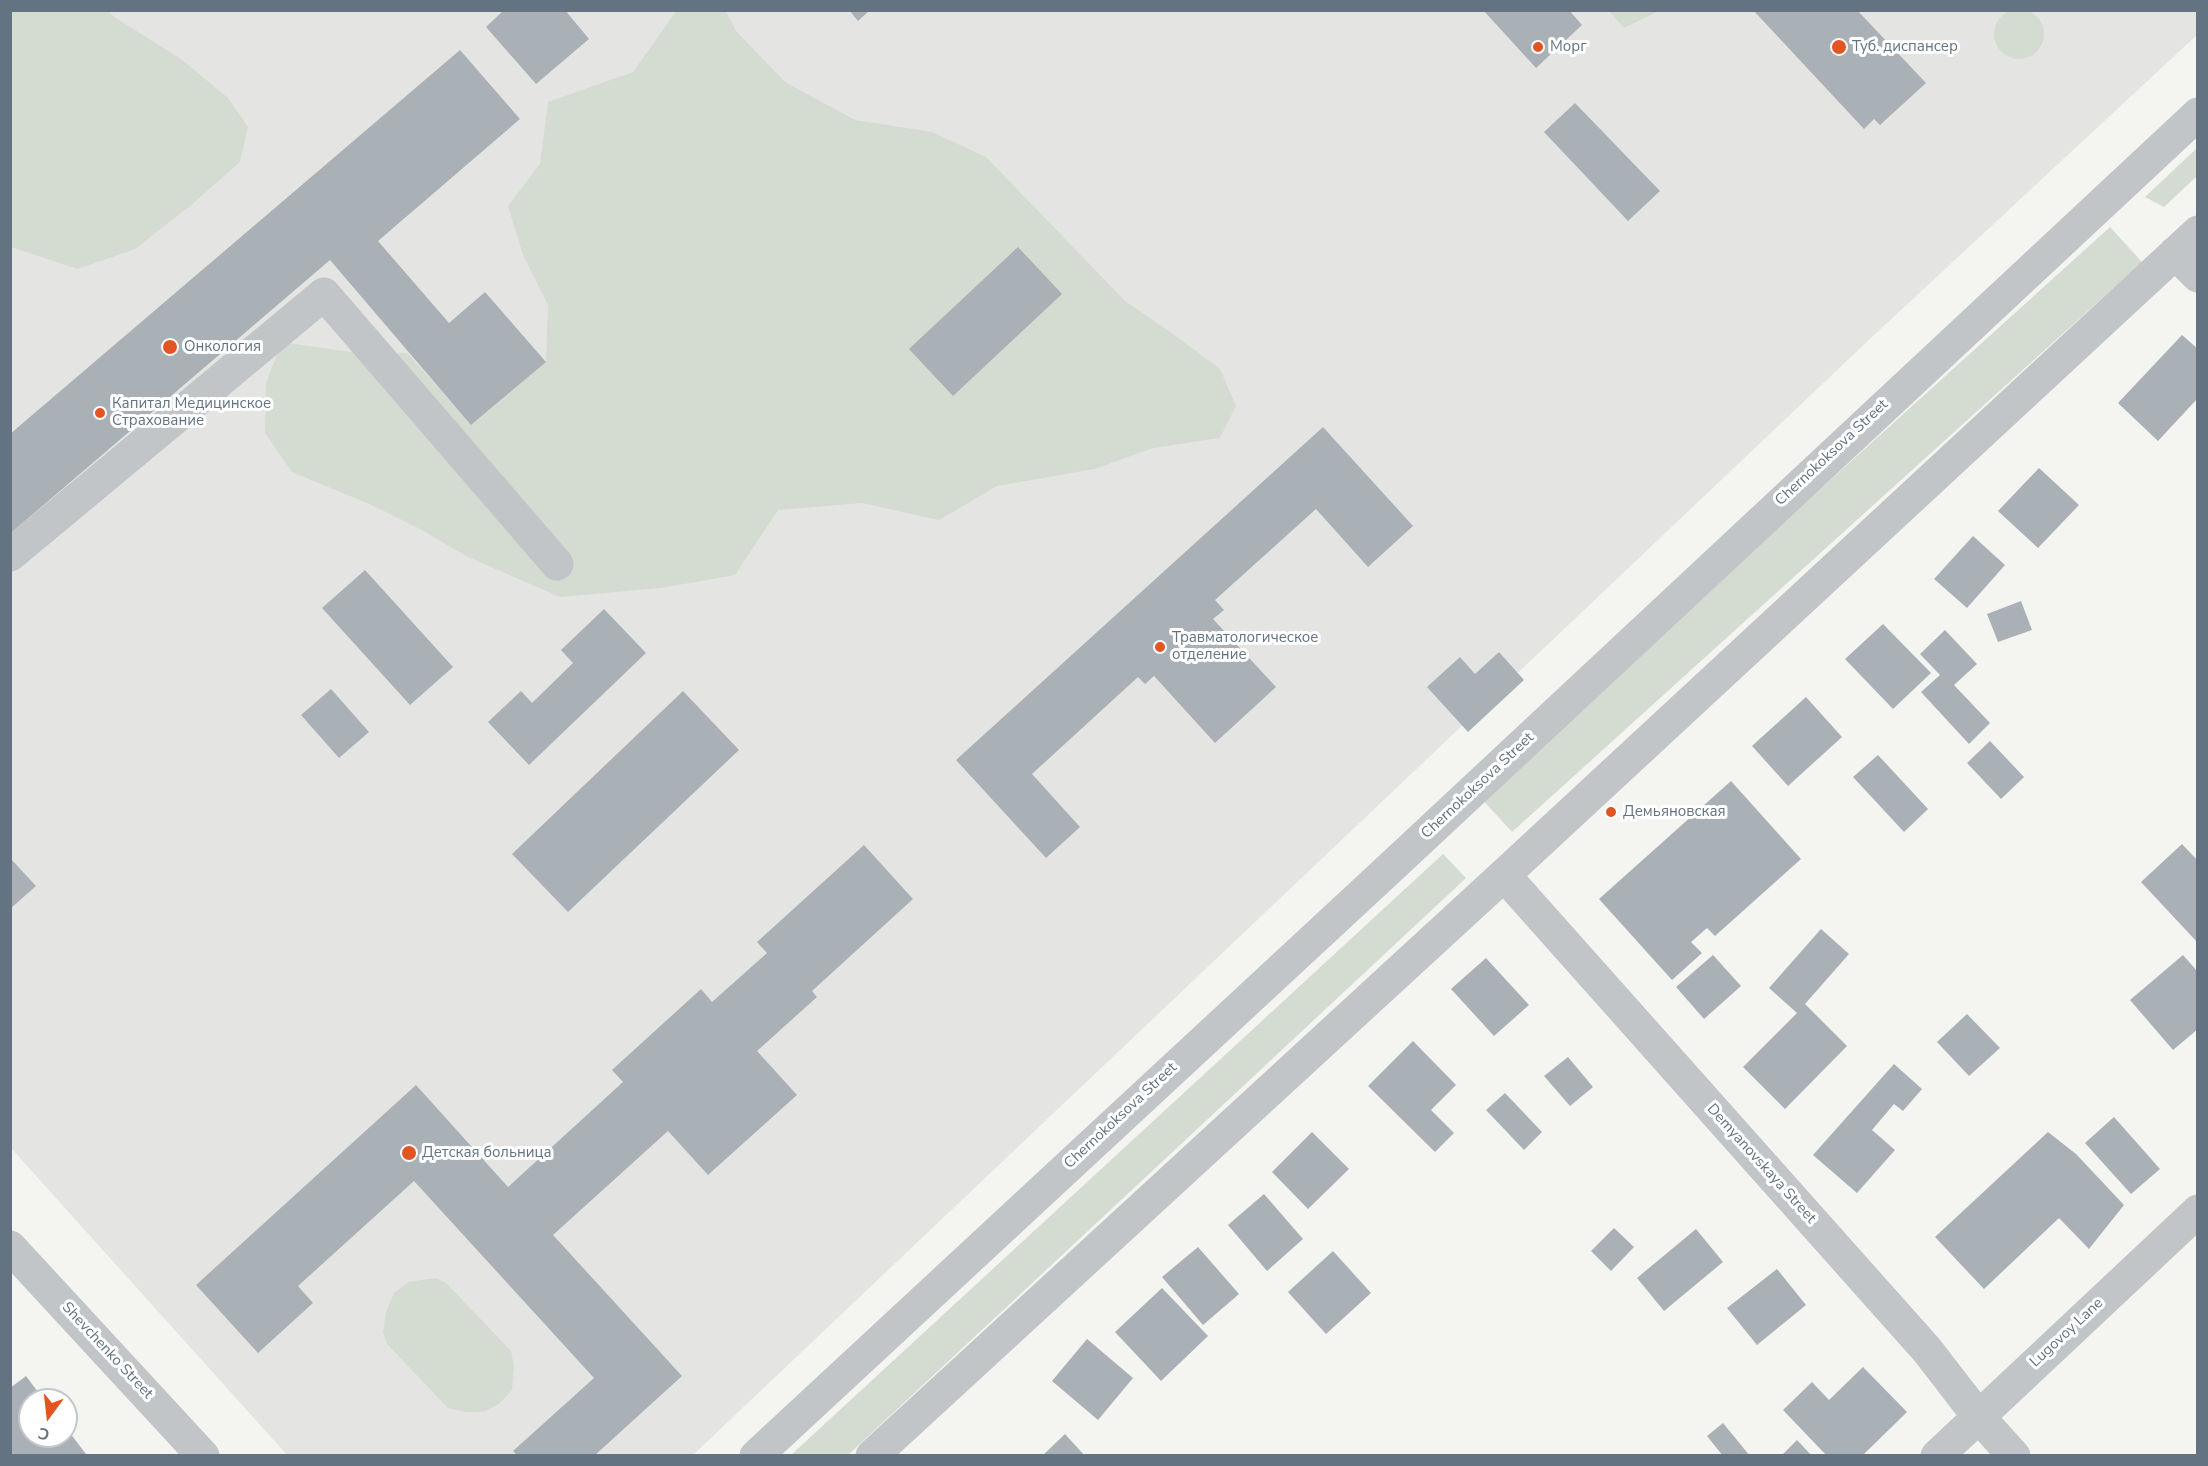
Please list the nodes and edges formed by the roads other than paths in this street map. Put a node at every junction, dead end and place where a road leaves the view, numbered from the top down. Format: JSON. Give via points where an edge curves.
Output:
{"nodes":[{"id":1,"x":2198,"y":114,"type":"edge"},
{"id":2,"x":2186,"y":242,"type":"edge"},
{"id":3,"x":2198,"y":276,"type":"edge"},
{"id":4,"x":10,"y":555,"type":"edge"},
{"id":5,"x":557,"y":564,"type":"dead end"},
{"id":6,"x":1504,"y":875,"type":"junction"},
{"id":7,"x":2198,"y":1211,"type":"edge"},
{"id":8,"x":10,"y":1247,"type":"edge"},
{"id":9,"x":1978,"y":1416,"type":"junction"},
{"id":10,"x":203,"y":1455,"type":"edge"},
{"id":11,"x":756,"y":1455,"type":"edge"},
{"id":12,"x":872,"y":1455,"type":"edge"},
{"id":13,"x":1937,"y":1455,"type":"edge"},
{"id":14,"x":2014,"y":1455,"type":"edge"}],
"edges":[{"from":1,"to":11,"type":"street","name":"Chernokoksova Street"},
{"from":2,"to":3,"type":"street"},
{"from":2,"to":6,"type":"street"},
{"from":4,"to":5,"type":"street","via":[[324,294]]},
{"from":6,"to":9,"type":"street","name":"Demyanovskaya Street","via":[[1926,1350]]},
{"from":6,"to":12,"type":"street"},
{"from":7,"to":9,"type":"street","name":"Lugovoy Lane"},
{"from":8,"to":10,"type":"street","name":"Shevchenko Street"},
{"from":9,"to":13,"type":"street","name":"Lugovoy Lane"},
{"from":9,"to":14,"type":"street","name":"Demyanovskaya Street"}]}
